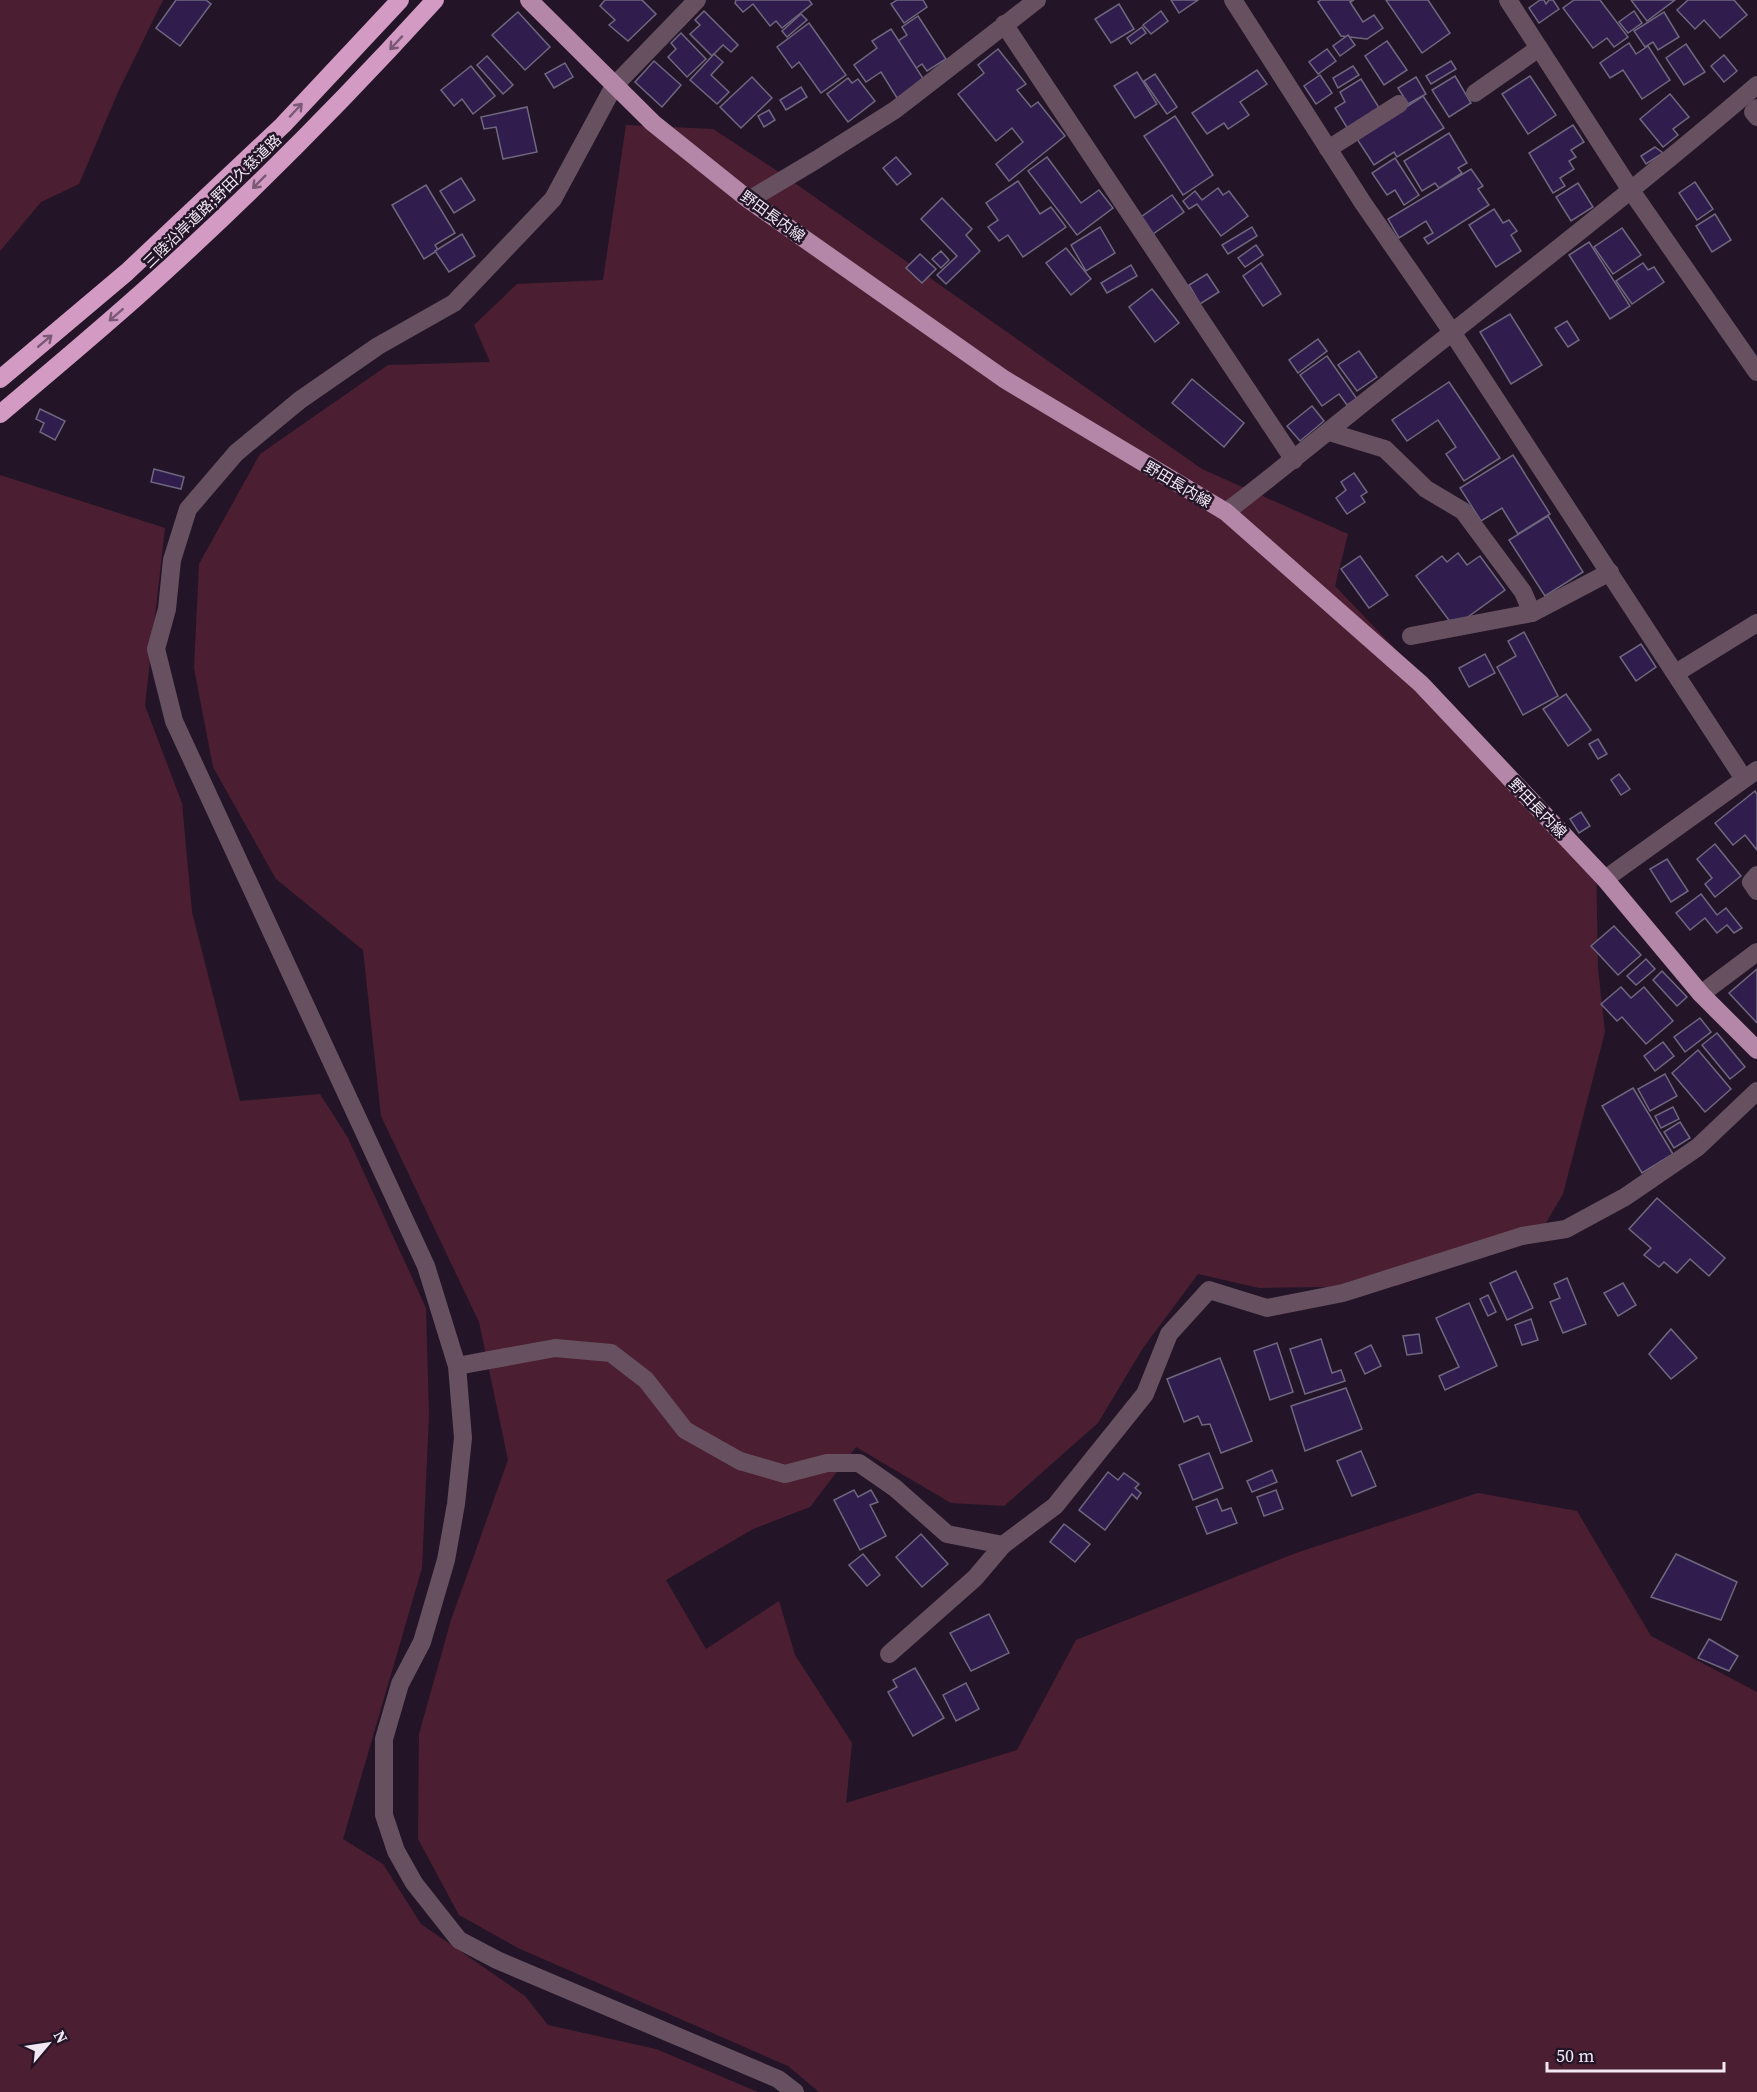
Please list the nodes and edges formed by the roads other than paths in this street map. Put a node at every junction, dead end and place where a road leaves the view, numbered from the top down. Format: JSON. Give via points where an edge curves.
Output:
{"nodes":[{"id":1,"x":400,"y":0,"type":"edge"},
{"id":2,"x":435,"y":0,"type":"edge"},
{"id":3,"x":529,"y":0,"type":"edge"},
{"id":4,"x":697,"y":0,"type":"edge"},
{"id":5,"x":1037,"y":0,"type":"edge"},
{"id":6,"x":1233,"y":0,"type":"edge"},
{"id":7,"x":1508,"y":0,"type":"edge"},
{"id":8,"x":1004,"y":24,"type":"junction"},
{"id":9,"x":1539,"y":48,"type":"junction"},
{"id":10,"x":1757,"y":85,"type":"edge"},
{"id":11,"x":614,"y":86,"type":"junction"},
{"id":12,"x":1475,"y":93,"type":"dead end"},
{"id":13,"x":1399,"y":104,"type":"dead end"},
{"id":14,"x":1757,"y":108,"type":"edge"},
{"id":15,"x":1757,"y":117,"type":"edge"},
{"id":16,"x":1328,"y":148,"type":"junction"},
{"id":17,"x":1632,"y":192,"type":"junction"},
{"id":18,"x":749,"y":200,"type":"junction"},
{"id":19,"x":1452,"y":333,"type":"junction"},
{"id":20,"x":1757,"y":372,"type":"edge"},
{"id":21,"x":0,"y":379,"type":"edge"},
{"id":22,"x":0,"y":414,"type":"edge"},
{"id":23,"x":1329,"y":432,"type":"junction"},
{"id":24,"x":1294,"y":460,"type":"junction"},
{"id":25,"x":1226,"y":512,"type":"junction"},
{"id":26,"x":1610,"y":572,"type":"junction"},
{"id":27,"x":1532,"y":613,"type":"junction"},
{"id":28,"x":1757,"y":623,"type":"edge"},
{"id":29,"x":1411,"y":636,"type":"dead end"},
{"id":30,"x":1676,"y":673,"type":"junction"},
{"id":31,"x":1750,"y":775,"type":"edge"},
{"id":32,"x":1757,"y":875,"type":"edge"},
{"id":33,"x":1605,"y":879,"type":"junction"},
{"id":34,"x":1757,"y":891,"type":"edge"},
{"id":35,"x":1757,"y":952,"type":"edge"},
{"id":36,"x":1701,"y":994,"type":"junction"},
{"id":37,"x":1757,"y":1050,"type":"edge"},
{"id":38,"x":1757,"y":1091,"type":"edge"},
{"id":39,"x":457,"y":1366,"type":"junction"},
{"id":40,"x":1003,"y":1545,"type":"junction"},
{"id":41,"x":889,"y":1654,"type":"dead end"},
{"id":42,"x":795,"y":2092,"type":"edge"}],
"edges":[{"from":21,"to":1,"type":"highway","name":"三陸沿岸道路;野田久慈道路","one_way":true,"via":[[127,272],[283,125]]},
{"from":2,"to":22,"type":"highway","name":"三陸沿岸道路;野田久慈道路","one_way":true,"via":[[247,194],[148,287]]},
{"from":3,"to":11,"type":"main road","name":"野田長内線"},
{"from":4,"to":11,"type":"street"},
{"from":5,"to":8,"type":"street"},
{"from":6,"to":16,"type":"street"},
{"from":7,"to":9,"type":"street"},
{"from":8,"to":18,"type":"street","via":[[895,110]]},
{"from":8,"to":24,"type":"street"},
{"from":9,"to":12,"type":"street"},
{"from":9,"to":17,"type":"street"},
{"from":10,"to":17,"type":"street"},
{"from":11,"to":18,"type":"main road","name":"野田長内線","via":[[653,123]]},
{"from":11,"to":39,"type":"street","via":[[553,199],[454,303],[378,346],[300,400],[236,453],[188,509],[172,560],[167,609],[156,649],[174,721],[426,1266]]},
{"from":13,"to":16,"type":"street"},
{"from":14,"to":15,"type":"street","via":[[1753,112]]},
{"from":16,"to":19,"type":"street"},
{"from":17,"to":19,"type":"street"},
{"from":17,"to":20,"type":"street"},
{"from":18,"to":25,"type":"main road","name":"野田長内線","via":[[1004,379]]},
{"from":19,"to":23,"type":"street"},
{"from":19,"to":26,"type":"street"},
{"from":23,"to":24,"type":"street"},
{"from":23,"to":27,"type":"street","via":[[1384,449],[1426,489],[1463,511],[1523,592]]},
{"from":24,"to":25,"type":"street"},
{"from":25,"to":33,"type":"main road","name":"野田長内線","via":[[1421,684]]},
{"from":26,"to":27,"type":"street"},
{"from":26,"to":30,"type":"street"},
{"from":27,"to":29,"type":"street"},
{"from":28,"to":30,"type":"street"},
{"from":30,"to":31,"type":"street"},
{"from":31,"to":33,"type":"street"},
{"from":32,"to":34,"type":"street","via":[[1751,882]]},
{"from":33,"to":36,"type":"main road","name":"野田長内線"},
{"from":35,"to":36,"type":"street"},
{"from":36,"to":37,"type":"main road","name":"野田長内線"},
{"from":38,"to":40,"type":"street","via":[[1698,1147],[1625,1197],[1566,1229],[1522,1236],[1343,1293],[1267,1308],[1209,1290],[1169,1334],[1145,1394],[1055,1506]]},
{"from":39,"to":40,"type":"street","via":[[555,1348],[611,1353],[646,1380],[685,1430],[740,1461],[785,1474],[826,1463],[859,1463],[895,1488],[947,1534]]},
{"from":39,"to":42,"type":"street","via":[[463,1438],[446,1560],[422,1642],[400,1684],[384,1739],[384,1815],[396,1851],[414,1883],[459,1940],[497,1960],[778,2079]]},
{"from":40,"to":41,"type":"street","via":[[975,1578]]}]}
